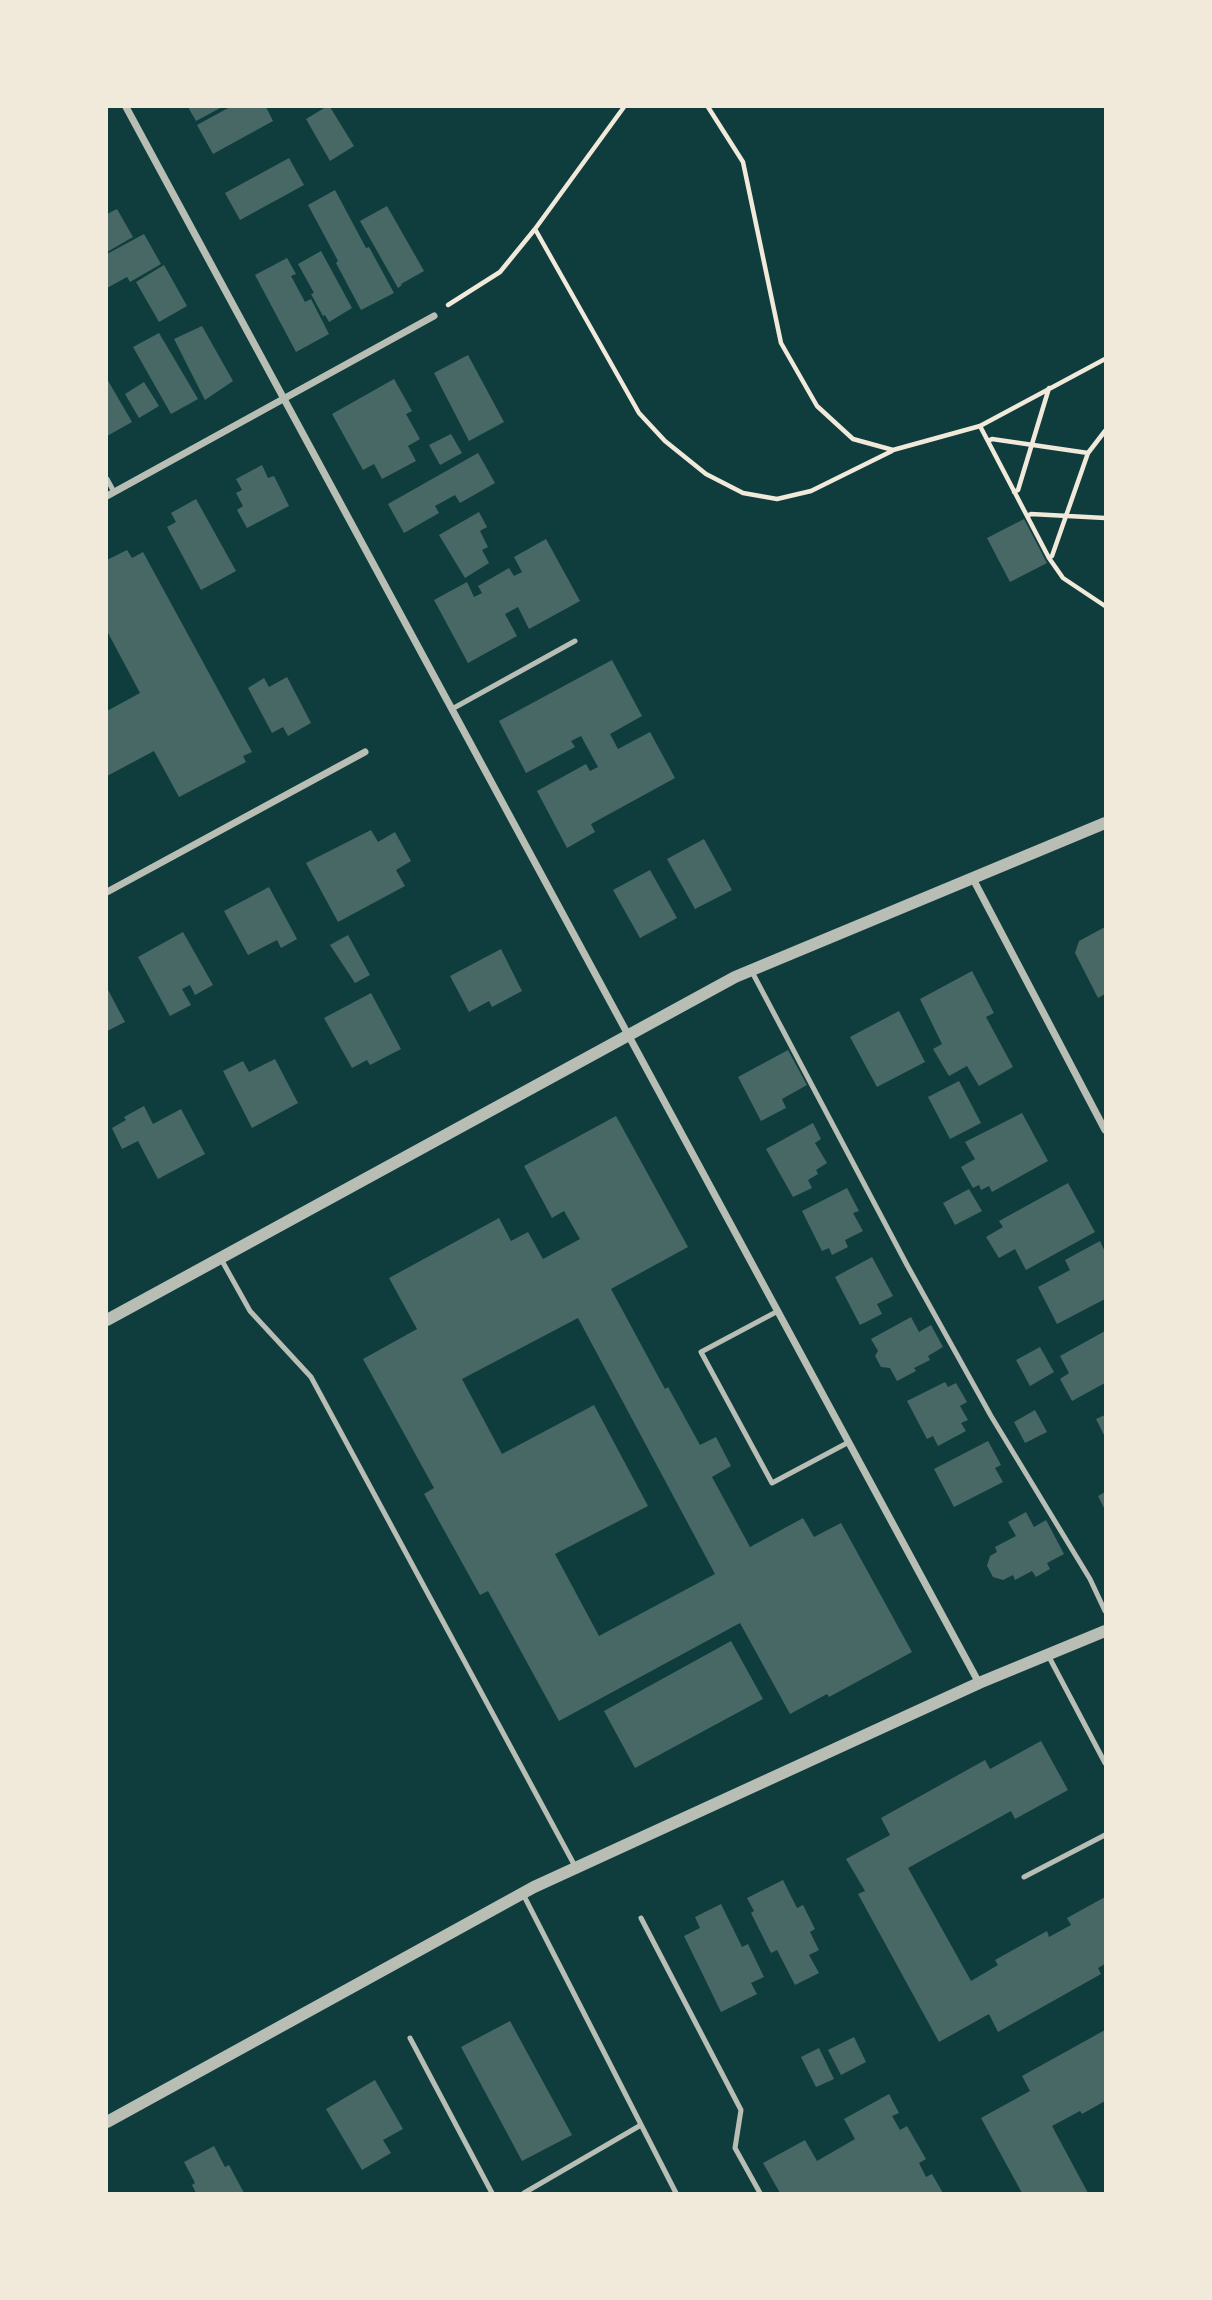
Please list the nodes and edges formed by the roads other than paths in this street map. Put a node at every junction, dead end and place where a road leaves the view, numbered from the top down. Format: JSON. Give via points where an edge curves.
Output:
{"nodes":[{"id":1,"x":125,"y":107,"type":"edge"},
{"id":2,"x":434,"y":316,"type":"road end"},
{"id":3,"x":285,"y":400,"type":"junction"},
{"id":4,"x":107,"y":479,"type":"edge"},
{"id":5,"x":110,"y":494,"type":"edge"},
{"id":6,"x":575,"y":640,"type":"dead end"},
{"id":7,"x":452,"y":709,"type":"junction"},
{"id":8,"x":365,"y":752,"type":"dead end"},
{"id":9,"x":1105,"y":823,"type":"edge"},
{"id":10,"x":972,"y":877,"type":"junction"},
{"id":11,"x":107,"y":891,"type":"edge"},
{"id":12,"x":751,"y":970,"type":"junction"},
{"id":13,"x":628,"y":1034,"type":"junction"},
{"id":14,"x":1105,"y":1130,"type":"edge"},
{"id":15,"x":220,"y":1258,"type":"junction"},
{"id":16,"x":778,"y":1311,"type":"junction"},
{"id":17,"x":107,"y":1320,"type":"edge"},
{"id":18,"x":849,"y":1442,"type":"junction"},
{"id":19,"x":1105,"y":1611,"type":"edge"},
{"id":20,"x":1105,"y":1631,"type":"edge"},
{"id":21,"x":1048,"y":1655,"type":"junction"},
{"id":22,"x":979,"y":1683,"type":"junction"},
{"id":23,"x":1105,"y":1763,"type":"edge"},
{"id":24,"x":1105,"y":1835,"type":"edge"},
{"id":25,"x":576,"y":1868,"type":"junction"},
{"id":26,"x":1024,"y":1877,"type":"dead end"},
{"id":27,"x":523,"y":1894,"type":"junction"},
{"id":28,"x":641,"y":1918,"type":"dead end"},
{"id":29,"x":410,"y":2038,"type":"dead end"},
{"id":30,"x":107,"y":2122,"type":"edge"},
{"id":31,"x":641,"y":2125,"type":"junction"},
{"id":32,"x":492,"y":2193,"type":"edge"},
{"id":33,"x":524,"y":2193,"type":"edge"},
{"id":34,"x":676,"y":2193,"type":"edge"},
{"id":35,"x":760,"y":2193,"type":"edge"}],
"edges":[{"from":1,"to":3,"type":"street"},
{"from":2,"to":3,"type":"street"},
{"from":3,"to":5,"type":"street"},
{"from":3,"to":7,"type":"street"},
{"from":4,"to":5,"type":"lane"},
{"from":6,"to":7,"type":"lane"},
{"from":7,"to":13,"type":"street"},
{"from":8,"to":11,"type":"street"},
{"from":9,"to":10,"type":"street"},
{"from":10,"to":12,"type":"street"},
{"from":10,"to":14,"type":"street"},
{"from":12,"to":13,"type":"street"},
{"from":12,"to":19,"type":"lane","via":[[906,1265]]},
{"from":13,"to":15,"type":"street"},
{"from":13,"to":16,"type":"street"},
{"from":15,"to":17,"type":"street"},
{"from":15,"to":25,"type":"lane","via":[[250,1311],[311,1377]]},
{"from":16,"to":18,"type":"street"},
{"from":16,"to":18,"type":"lane","via":[[701,1352],[772,1483]]},
{"from":18,"to":22,"type":"street"},
{"from":20,"to":21,"type":"street"},
{"from":21,"to":22,"type":"street"},
{"from":21,"to":23,"type":"lane"},
{"from":22,"to":25,"type":"street"},
{"from":24,"to":26,"type":"lane"},
{"from":25,"to":27,"type":"street"},
{"from":27,"to":30,"type":"street"},
{"from":27,"to":31,"type":"lane"},
{"from":28,"to":35,"type":"lane","via":[[741,2110],[736,2148]]},
{"from":29,"to":32,"type":"lane"},
{"from":31,"to":33,"type":"lane"},
{"from":31,"to":34,"type":"lane"}]}
